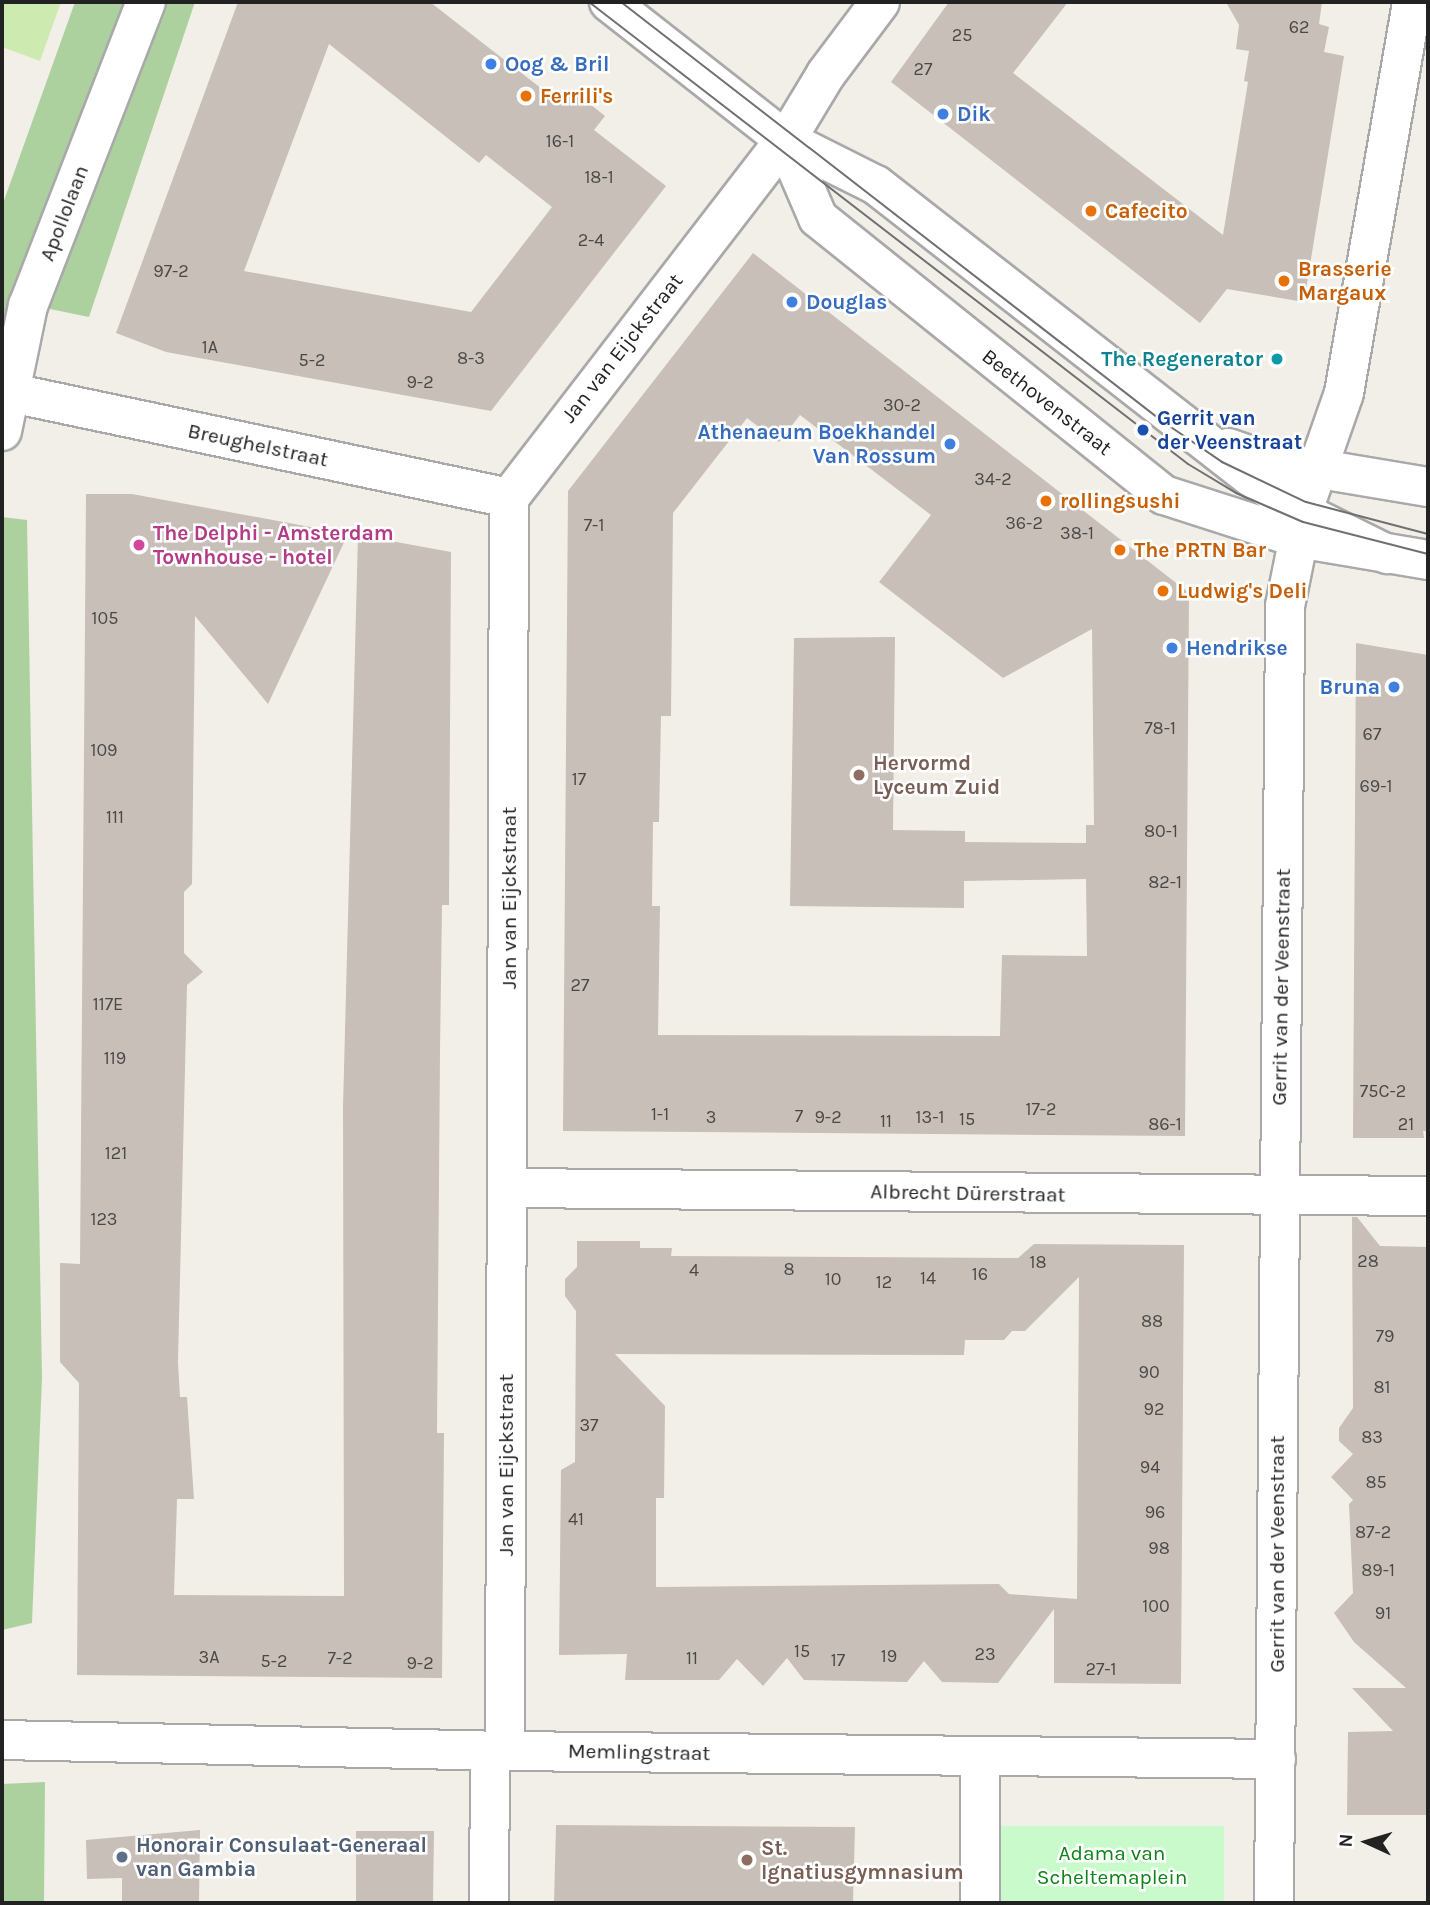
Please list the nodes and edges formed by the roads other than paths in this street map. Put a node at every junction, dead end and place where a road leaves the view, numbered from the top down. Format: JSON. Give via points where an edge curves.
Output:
{"nodes":[{"id":1,"x":146,"y":2,"type":"edge"},
{"id":2,"x":608,"y":2,"type":"edge"},
{"id":3,"x":880,"y":2,"type":"edge"},
{"id":4,"x":1412,"y":2,"type":"edge"},
{"id":5,"x":784,"y":139,"type":"junction"},
{"id":6,"x":7,"y":392,"type":"junction"},
{"id":7,"x":2,"y":431,"type":"edge"},
{"id":8,"x":1203,"y":439,"type":"junction"},
{"id":9,"x":1320,"y":468,"type":"junction"},
{"id":10,"x":1428,"y":487,"type":"edge"},
{"id":11,"x":509,"y":498,"type":"junction"},
{"id":12,"x":1301,"y":526,"type":"junction"},
{"id":13,"x":1428,"y":560,"type":"edge"},
{"id":14,"x":508,"y":1188,"type":"junction"},
{"id":15,"x":1428,"y":1196,"type":"edge"},
{"id":16,"x":1279,"y":1197,"type":"junction"},
{"id":17,"x":2,"y":1740,"type":"edge"},
{"id":18,"x":497,"y":1751,"type":"junction"},
{"id":19,"x":980,"y":1756,"type":"junction"},
{"id":20,"x":1276,"y":1759,"type":"junction"},
{"id":21,"x":489,"y":1903,"type":"edge"},
{"id":22,"x":980,"y":1903,"type":"edge"},
{"id":23,"x":1274,"y":1903,"type":"edge"}],
"edges":[{"from":1,"to":6,"type":"street","name":"Apollolaan","via":[[28,306]]},
{"from":2,"to":5,"type":"street","name":"Beethovenstraat"},
{"from":3,"to":5,"type":"street","name":"Jan van Eijckstraat"},
{"from":4,"to":9,"type":"street","name":"Gerrit van der Veenstraat","via":[[1344,393]]},
{"from":5,"to":8,"type":"street","name":"Beethovenstraat","via":[[876,186]]},
{"from":5,"to":11,"type":"street","name":"Jan van Eijckstraat"},
{"from":5,"to":12,"type":"street","name":"Beethovenstraat","via":[[818,218],[1164,495]]},
{"from":6,"to":7,"type":"street","name":"Apollolaan"},
{"from":6,"to":11,"type":"street","name":"Breughelstraat"},
{"from":8,"to":9,"type":"street","name":"Beethovenstraat","via":[[1260,459]]},
{"from":8,"to":12,"type":"street","name":"Beethovenstraat"},
{"from":9,"to":10,"type":"street","name":"Beethovenstraat"},
{"from":9,"to":12,"type":"street","name":"Gerrit van der Veenstraat"},
{"from":11,"to":14,"type":"street","name":"Jan van Eijckstraat"},
{"from":12,"to":13,"type":"street","name":"Beethovenstraat","via":[[1387,554]]},
{"from":12,"to":16,"type":"street","name":"Gerrit van der Veenstraat","via":[[1285,606]]},
{"from":14,"to":16,"type":"street","name":"Albrecht Dürerstraat"},
{"from":14,"to":18,"type":"street","name":"Jan van Eijckstraat"},
{"from":15,"to":16,"type":"street","name":"Albrecht Dürerstraat"},
{"from":16,"to":20,"type":"street","name":"Gerrit van der Veenstraat"},
{"from":17,"to":18,"type":"street","name":"Memlingstraat"},
{"from":18,"to":19,"type":"street","name":"Memlingstraat"},
{"from":18,"to":21,"type":"street","name":"Jan van Eijckstraat"},
{"from":19,"to":20,"type":"street","name":"Memlingstraat"},
{"from":19,"to":22,"type":"street"},
{"from":20,"to":23,"type":"street","name":"Gerrit van der Veenstraat"}]}
